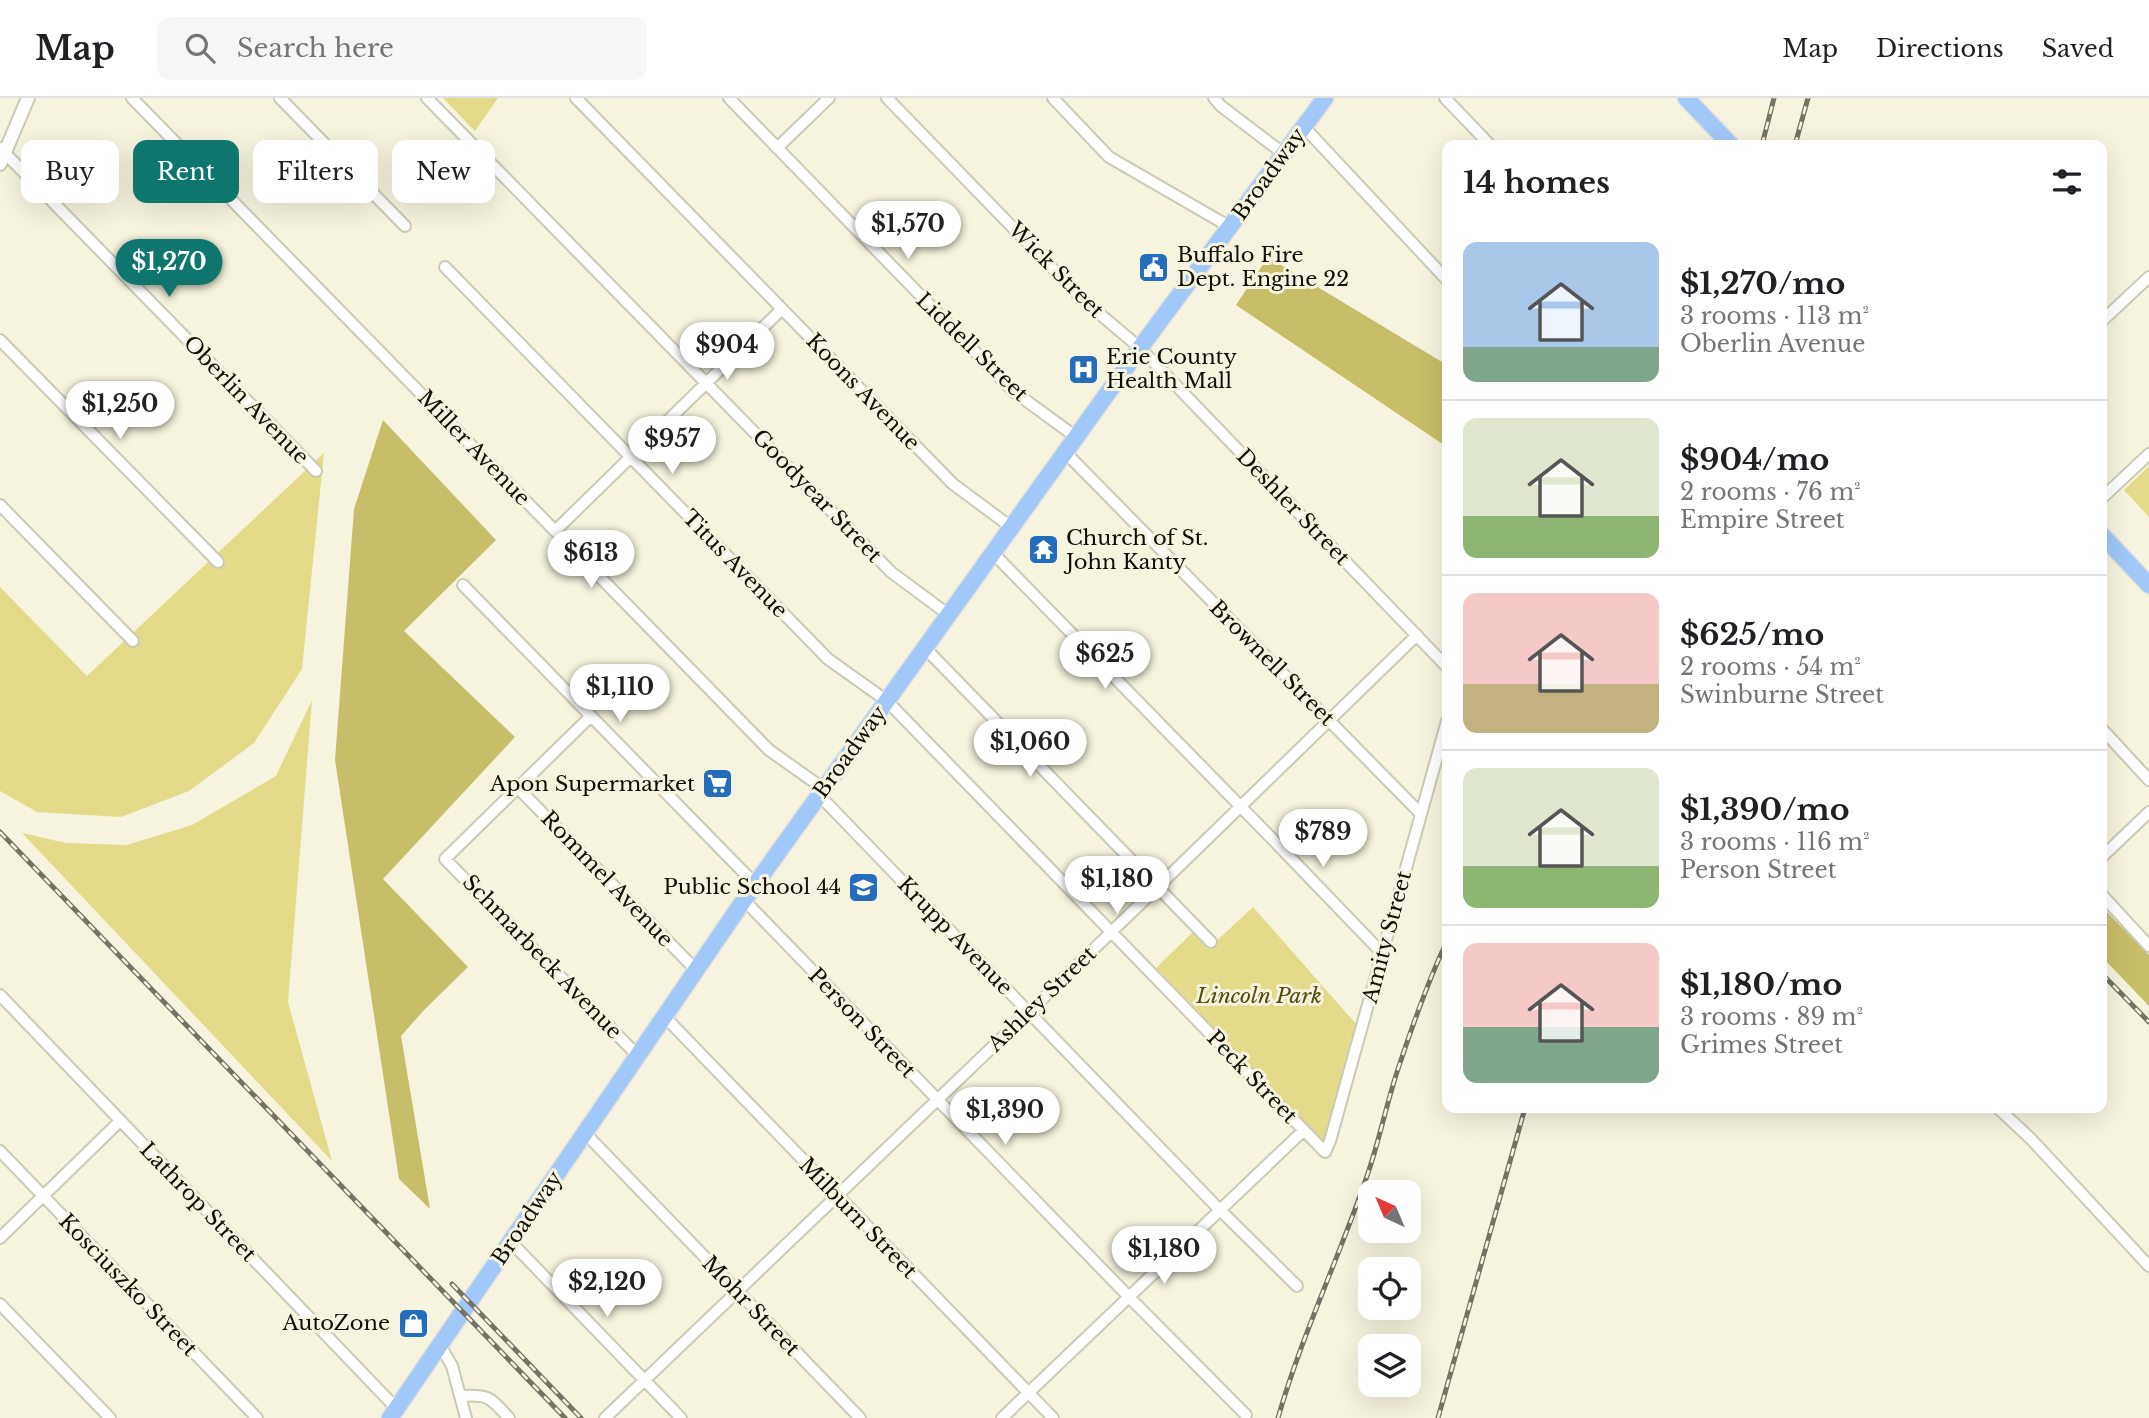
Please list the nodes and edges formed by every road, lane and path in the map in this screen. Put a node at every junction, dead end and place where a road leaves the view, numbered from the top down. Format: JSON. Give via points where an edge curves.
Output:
{"nodes":[{"id":1,"x":27,"y":98,"type":"edge"},
{"id":2,"x":132,"y":98,"type":"edge"},
{"id":3,"x":280,"y":98,"type":"edge"},
{"id":4,"x":428,"y":98,"type":"edge"},
{"id":5,"x":576,"y":98,"type":"edge"},
{"id":6,"x":729,"y":98,"type":"edge"},
{"id":7,"x":829,"y":98,"type":"edge"},
{"id":8,"x":887,"y":98,"type":"edge"},
{"id":9,"x":1053,"y":98,"type":"edge"},
{"id":10,"x":1214,"y":98,"type":"edge"},
{"id":11,"x":1325,"y":98,"type":"edge"},
{"id":12,"x":1446,"y":98,"type":"edge"},
{"id":13,"x":1691,"y":103,"type":"edge"},
{"id":14,"x":1304,"y":127,"type":"junction"},
{"id":15,"x":1485,"y":140,"type":"edge"},
{"id":16,"x":1726,"y":140,"type":"edge"},
{"id":17,"x":777,"y":148,"type":"junction"},
{"id":18,"x":1284,"y":154,"type":"junction"},
{"id":19,"x":2,"y":155,"type":"edge"},
{"id":20,"x":405,"y":226,"type":"dead end"},
{"id":21,"x":1230,"y":227,"type":"junction"},
{"id":22,"x":445,"y":267,"type":"dead end"},
{"id":23,"x":1442,"y":275,"type":"edge"},
{"id":24,"x":2149,"y":277,"type":"edge"},
{"id":25,"x":782,"y":309,"type":"junction"},
{"id":26,"x":2107,"y":316,"type":"edge"},
{"id":27,"x":0,"y":340,"type":"edge"},
{"id":28,"x":1140,"y":348,"type":"junction"},
{"id":29,"x":707,"y":383,"type":"junction"},
{"id":30,"x":1076,"y":437,"type":"junction"},
{"id":31,"x":1065,"y":452,"type":"junction"},
{"id":32,"x":2149,"y":454,"type":"edge"},
{"id":33,"x":632,"y":457,"type":"junction"},
{"id":34,"x":316,"y":471,"type":"dead end"},
{"id":35,"x":2107,"y":493,"type":"edge"},
{"id":36,"x":0,"y":505,"type":"edge"},
{"id":37,"x":1011,"y":527,"type":"junction"},
{"id":38,"x":555,"y":531,"type":"junction"},
{"id":39,"x":2107,"y":540,"type":"edge"},
{"id":40,"x":993,"y":553,"type":"junction"},
{"id":41,"x":218,"y":562,"type":"dead end"},
{"id":42,"x":463,"y":585,"type":"dead end"},
{"id":43,"x":2149,"y":585,"type":"edge"},
{"id":44,"x":949,"y":615,"type":"junction"},
{"id":45,"x":1417,"y":635,"type":"junction"},
{"id":46,"x":133,"y":641,"type":"dead end"},
{"id":47,"x":925,"y":648,"type":"junction"},
{"id":48,"x":1442,"y":662,"type":"edge"},
{"id":49,"x":887,"y":701,"type":"junction"},
{"id":50,"x":591,"y":716,"type":"junction"},
{"id":51,"x":1329,"y":721,"type":"junction"},
{"id":52,"x":2107,"y":734,"type":"edge"},
{"id":53,"x":1442,"y":740,"type":"edge"},
{"id":54,"x":2149,"y":780,"type":"edge"},
{"id":55,"x":518,"y":788,"type":"junction"},
{"id":56,"x":821,"y":792,"type":"junction"},
{"id":57,"x":1241,"y":807,"type":"junction"},
{"id":58,"x":2149,"y":812,"type":"edge"},
{"id":59,"x":1421,"y":814,"type":"junction"},
{"id":60,"x":2107,"y":852,"type":"edge"},
{"id":61,"x":755,"y":884,"type":"junction"},
{"id":62,"x":1157,"y":887,"type":"junction"},
{"id":63,"x":744,"y":900,"type":"junction"},
{"id":64,"x":2107,"y":900,"type":"edge"},
{"id":65,"x":1111,"y":932,"type":"junction"},
{"id":66,"x":1211,"y":942,"type":"dead end"},
{"id":67,"x":2149,"y":946,"type":"edge"},
{"id":68,"x":1382,"y":954,"type":"junction"},
{"id":69,"x":696,"y":970,"type":"junction"},
{"id":70,"x":0,"y":995,"type":"edge"},
{"id":71,"x":1029,"y":1012,"type":"junction"},
{"id":72,"x":665,"y":1017,"type":"junction"},
{"id":73,"x":638,"y":1056,"type":"junction"},
{"id":74,"x":937,"y":1100,"type":"junction"},
{"id":75,"x":2003,"y":1113,"type":"edge"},
{"id":76,"x":120,"y":1121,"type":"junction"},
{"id":77,"x":1304,"y":1130,"type":"junction"},
{"id":78,"x":585,"y":1133,"type":"junction"},
{"id":79,"x":0,"y":1151,"type":"edge"},
{"id":80,"x":1325,"y":1152,"type":"joint"},
{"id":81,"x":43,"y":1196,"type":"junction"},
{"id":82,"x":837,"y":1196,"type":"junction"},
{"id":83,"x":1222,"y":1210,"type":"junction"},
{"id":84,"x":0,"y":1238,"type":"edge"},
{"id":85,"x":511,"y":1242,"type":"junction"},
{"id":86,"x":2149,"y":1266,"type":"edge"},
{"id":87,"x":1297,"y":1286,"type":"dead end"},
{"id":88,"x":737,"y":1291,"type":"junction"},
{"id":89,"x":1129,"y":1297,"type":"junction"},
{"id":90,"x":0,"y":1304,"type":"edge"},
{"id":91,"x":440,"y":1345,"type":"junction"},
{"id":92,"x":645,"y":1381,"type":"junction"},
{"id":93,"x":1028,"y":1393,"type":"junction"},
{"id":94,"x":461,"y":1396,"type":"junction"},
{"id":95,"x":394,"y":1413,"type":"edge"},
{"id":96,"x":1246,"y":1415,"type":"dead end"},
{"id":97,"x":110,"y":1418,"type":"edge"},
{"id":98,"x":257,"y":1418,"type":"edge"},
{"id":99,"x":466,"y":1418,"type":"edge"},
{"id":100,"x":509,"y":1418,"type":"edge"},
{"id":101,"x":605,"y":1418,"type":"edge"},
{"id":102,"x":681,"y":1418,"type":"edge"},
{"id":103,"x":860,"y":1418,"type":"edge"},
{"id":104,"x":1002,"y":1418,"type":"edge"},
{"id":105,"x":1053,"y":1418,"type":"edge"}],
"edges":[{"from":1,"to":19,"type":"street"},
{"from":2,"to":38,"type":"street","name":"Miller Avenue"},
{"from":3,"to":20,"type":"street"},
{"from":4,"to":29,"type":"street","name":"Goodyear Street"},
{"from":5,"to":25,"type":"street","name":"Koons Avenue"},
{"from":6,"to":17,"type":"street","name":"Liddell Street"},
{"from":7,"to":17,"type":"street"},
{"from":8,"to":28,"type":"street","name":"Wick Street","via":[[1081,298]]},
{"from":9,"to":21,"type":"street","via":[[1109,157]]},
{"from":10,"to":18,"type":"street"},
{"from":11,"to":14,"type":"main road","name":"Broadway"},
{"from":12,"to":15,"type":"street"},
{"from":13,"to":16,"type":"main road"},
{"from":14,"to":18,"type":"main road","name":"Broadway"},
{"from":14,"to":23,"type":"street"},
{"from":17,"to":30,"type":"street","name":"Liddell Street","via":[[1008,386]]},
{"from":18,"to":21,"type":"main road","name":"Broadway"},
{"from":19,"to":34,"type":"street","name":"Oberlin Avenue"},
{"from":21,"to":28,"type":"main road","name":"Broadway"},
{"from":22,"to":33,"type":"street","name":"Titus Avenue"},
{"from":24,"to":26,"type":"street"},
{"from":25,"to":29,"type":"street"},
{"from":25,"to":37,"type":"street","name":"Koons Avenue","via":[[953,484]]},
{"from":27,"to":41,"type":"street"},
{"from":28,"to":30,"type":"main road","name":"Broadway"},
{"from":28,"to":45,"type":"street","name":"Deshler Street"},
{"from":29,"to":33,"type":"street"},
{"from":29,"to":44,"type":"street","name":"Goodyear Street","via":[[891,572]]},
{"from":30,"to":31,"type":"main road","name":"Broadway"},
{"from":31,"to":37,"type":"main road","name":"Broadway"},
{"from":31,"to":51,"type":"street","name":"Brownell Street"},
{"from":32,"to":35,"type":"street"},
{"from":33,"to":38,"type":"street"},
{"from":33,"to":49,"type":"street","name":"Titus Avenue","via":[[828,659]]},
{"from":36,"to":46,"type":"street"},
{"from":37,"to":40,"type":"main road","name":"Broadway"},
{"from":38,"to":56,"type":"street","name":"Miller Avenue","via":[[769,750]]},
{"from":39,"to":43,"type":"main road"},
{"from":40,"to":44,"type":"main road","name":"Broadway"},
{"from":40,"to":57,"type":"street"},
{"from":42,"to":50,"type":"street"},
{"from":44,"to":47,"type":"main road","name":"Broadway"},
{"from":45,"to":48,"type":"street","name":"Deshler Street"},
{"from":45,"to":51,"type":"street","name":"Ashley Street"},
{"from":47,"to":49,"type":"main road","name":"Broadway"},
{"from":47,"to":62,"type":"street"},
{"from":49,"to":56,"type":"main road","name":"Broadway"},
{"from":49,"to":65,"type":"street","name":"Peck Street"},
{"from":50,"to":55,"type":"street"},
{"from":50,"to":61,"type":"street"},
{"from":51,"to":57,"type":"street","name":"Ashley Street"},
{"from":51,"to":59,"type":"street","name":"Brownell Street"},
{"from":52,"to":54,"type":"street"},
{"from":53,"to":59,"type":"street","name":"Amity Street"},
{"from":55,"to":69,"type":"street","name":"Rommel Avenue"},
{"from":55,"to":73,"type":"street","name":"Schmarbeck Avenue","via":[[445,859]]},
{"from":56,"to":61,"type":"main road","name":"Broadway"},
{"from":56,"to":71,"type":"street","name":"Krupp Avenue"},
{"from":57,"to":62,"type":"street","name":"Ashley Street"},
{"from":57,"to":68,"type":"street"},
{"from":58,"to":60,"type":"street"},
{"from":59,"to":68,"type":"street","name":"Amity Street"},
{"from":61,"to":63,"type":"main road","name":"Broadway"},
{"from":62,"to":65,"type":"street","name":"Ashley Street"},
{"from":62,"to":66,"type":"street"},
{"from":63,"to":69,"type":"main road","name":"Broadway"},
{"from":63,"to":74,"type":"street","name":"Person Street"},
{"from":64,"to":67,"type":"street"},
{"from":65,"to":71,"type":"street","name":"Ashley Street"},
{"from":65,"to":77,"type":"street","name":"Peck Street"},
{"from":68,"to":80,"type":"street","name":"Amity Street"},
{"from":69,"to":72,"type":"main road","name":"Broadway"},
{"from":70,"to":76,"type":"street","name":"Lathrop Street"},
{"from":71,"to":74,"type":"street","name":"Ashley Street"},
{"from":71,"to":83,"type":"street","name":"Krupp Avenue"},
{"from":72,"to":73,"type":"main road","name":"Broadway"},
{"from":72,"to":82,"type":"street","name":"Milburn Street"},
{"from":73,"to":78,"type":"main road","name":"Broadway"},
{"from":74,"to":82,"type":"street","name":"Ashley Street"},
{"from":74,"to":89,"type":"street","name":"Person Street"},
{"from":75,"to":86,"type":"street"},
{"from":76,"to":81,"type":"street"},
{"from":76,"to":95,"type":"street","name":"Lathrop Street"},
{"from":77,"to":80,"type":"street","name":"Peck Street"},
{"from":77,"to":83,"type":"street"},
{"from":78,"to":85,"type":"main road","name":"Broadway"},
{"from":78,"to":88,"type":"street","name":"Mohr Street"},
{"from":79,"to":81,"type":"street","name":"Kosciuszko Street"},
{"from":81,"to":84,"type":"street"},
{"from":81,"to":98,"type":"street","name":"Kosciuszko Street"},
{"from":82,"to":88,"type":"street","name":"Ashley Street"},
{"from":82,"to":93,"type":"street","name":"Milburn Street"},
{"from":83,"to":87,"type":"street","name":"Krupp Avenue"},
{"from":83,"to":89,"type":"street"},
{"from":85,"to":91,"type":"main road","name":"Broadway"},
{"from":85,"to":92,"type":"street"},
{"from":88,"to":92,"type":"street","name":"Ashley Street"},
{"from":88,"to":103,"type":"street","name":"Mohr Street"},
{"from":89,"to":93,"type":"street"},
{"from":89,"to":96,"type":"street","name":"Person Street"},
{"from":90,"to":97,"type":"street"},
{"from":91,"to":94,"type":"street"},
{"from":91,"to":95,"type":"main road","name":"Broadway"},
{"from":92,"to":101,"type":"street","name":"Ashley Street"},
{"from":92,"to":102,"type":"street"},
{"from":93,"to":104,"type":"street"},
{"from":93,"to":105,"type":"street","name":"Milburn Street"},
{"from":94,"to":99,"type":"street"},
{"from":94,"to":100,"type":"street","via":[[489,1398]]}]}
